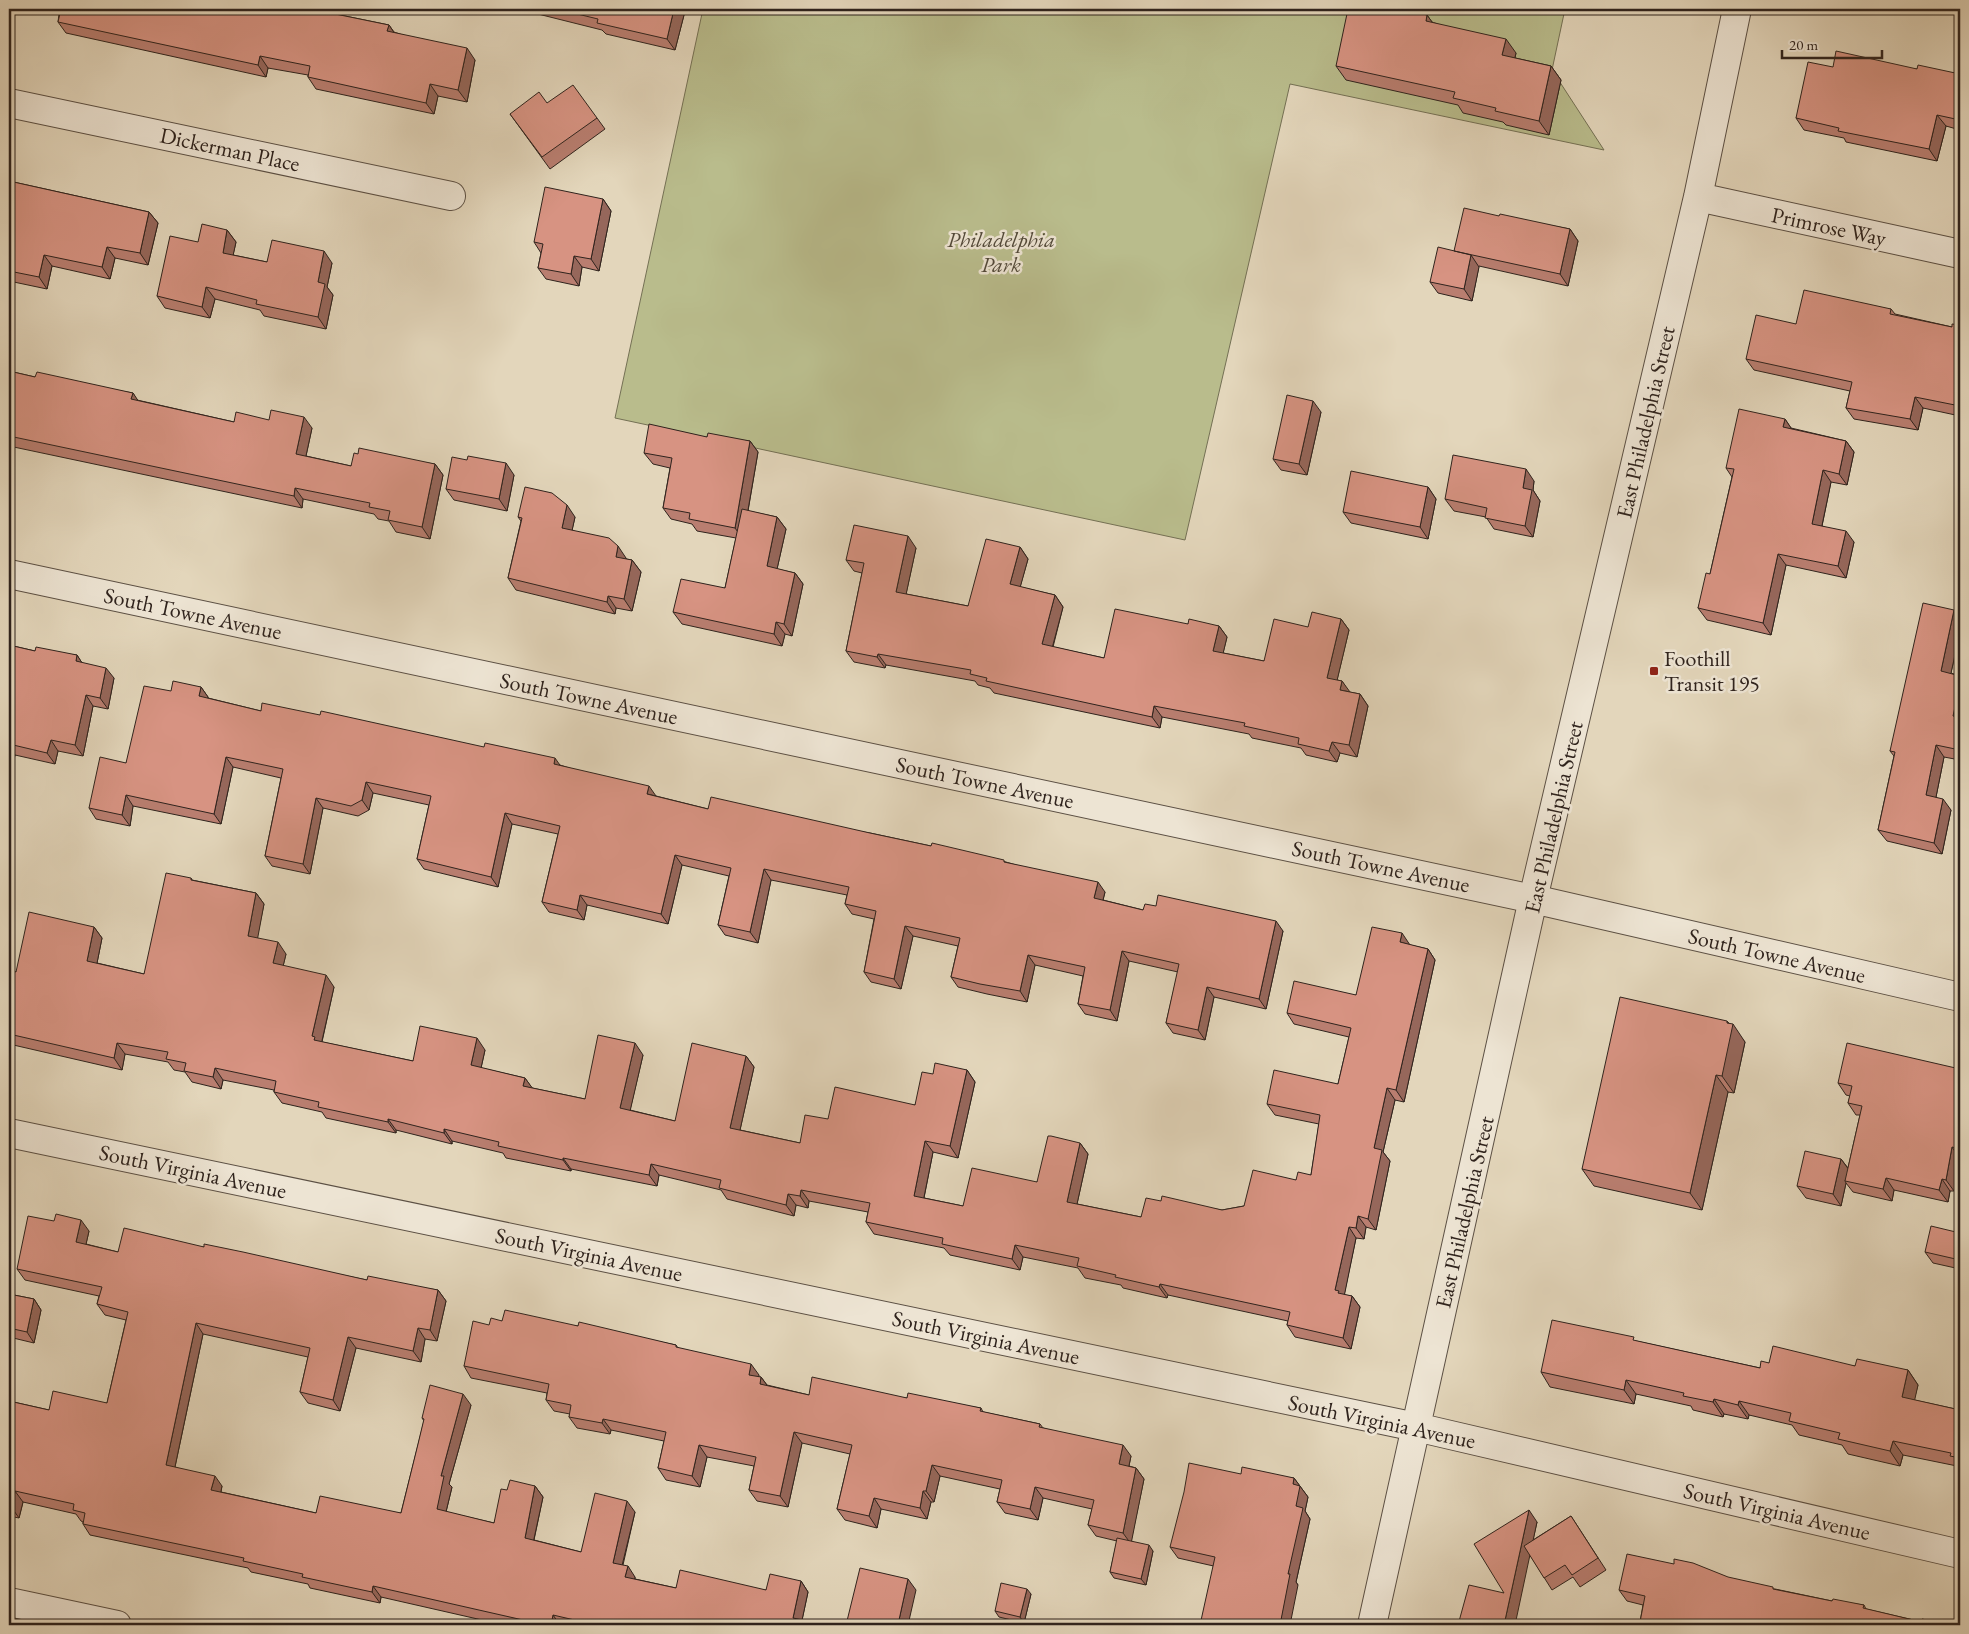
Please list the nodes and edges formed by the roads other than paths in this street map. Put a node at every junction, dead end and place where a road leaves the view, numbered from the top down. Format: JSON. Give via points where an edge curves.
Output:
{"nodes":[{"id":1,"x":1737,"y":9,"type":"edge"},
{"id":2,"x":9,"y":103,"type":"edge"},
{"id":3,"x":451,"y":196,"type":"dead end"},
{"id":4,"x":1698,"y":197,"type":"junction"},
{"id":5,"x":1960,"y":254,"type":"edge"},
{"id":6,"x":9,"y":574,"type":"edge"},
{"id":7,"x":1533,"y":899,"type":"junction"},
{"id":8,"x":1960,"y":997,"type":"edge"},
{"id":9,"x":9,"y":1133,"type":"edge"},
{"id":10,"x":1416,"y":1427,"type":"junction"},
{"id":11,"x":1960,"y":1554,"type":"edge"},
{"id":12,"x":9,"y":1602,"type":"edge"},
{"id":13,"x":117,"y":1625,"type":"edge"},
{"id":14,"x":1372,"y":1625,"type":"edge"}],
"edges":[{"from":1,"to":4,"type":"street","name":"East Philadelphia Street"},
{"from":2,"to":3,"type":"street","name":"Dickerman Place"},
{"from":4,"to":5,"type":"street","name":"Primrose Way"},
{"from":4,"to":7,"type":"street","name":"East Philadelphia Street"},
{"from":6,"to":7,"type":"street","name":"South Towne Avenue"},
{"from":7,"to":8,"type":"street","name":"South Towne Avenue"},
{"from":7,"to":10,"type":"street","name":"East Philadelphia Street"},
{"from":9,"to":10,"type":"street","name":"South Virginia Avenue"},
{"from":10,"to":11,"type":"street","name":"South Virginia Avenue"},
{"from":10,"to":14,"type":"street","name":"East Philadelphia Street"},
{"from":12,"to":13,"type":"street"}]}
